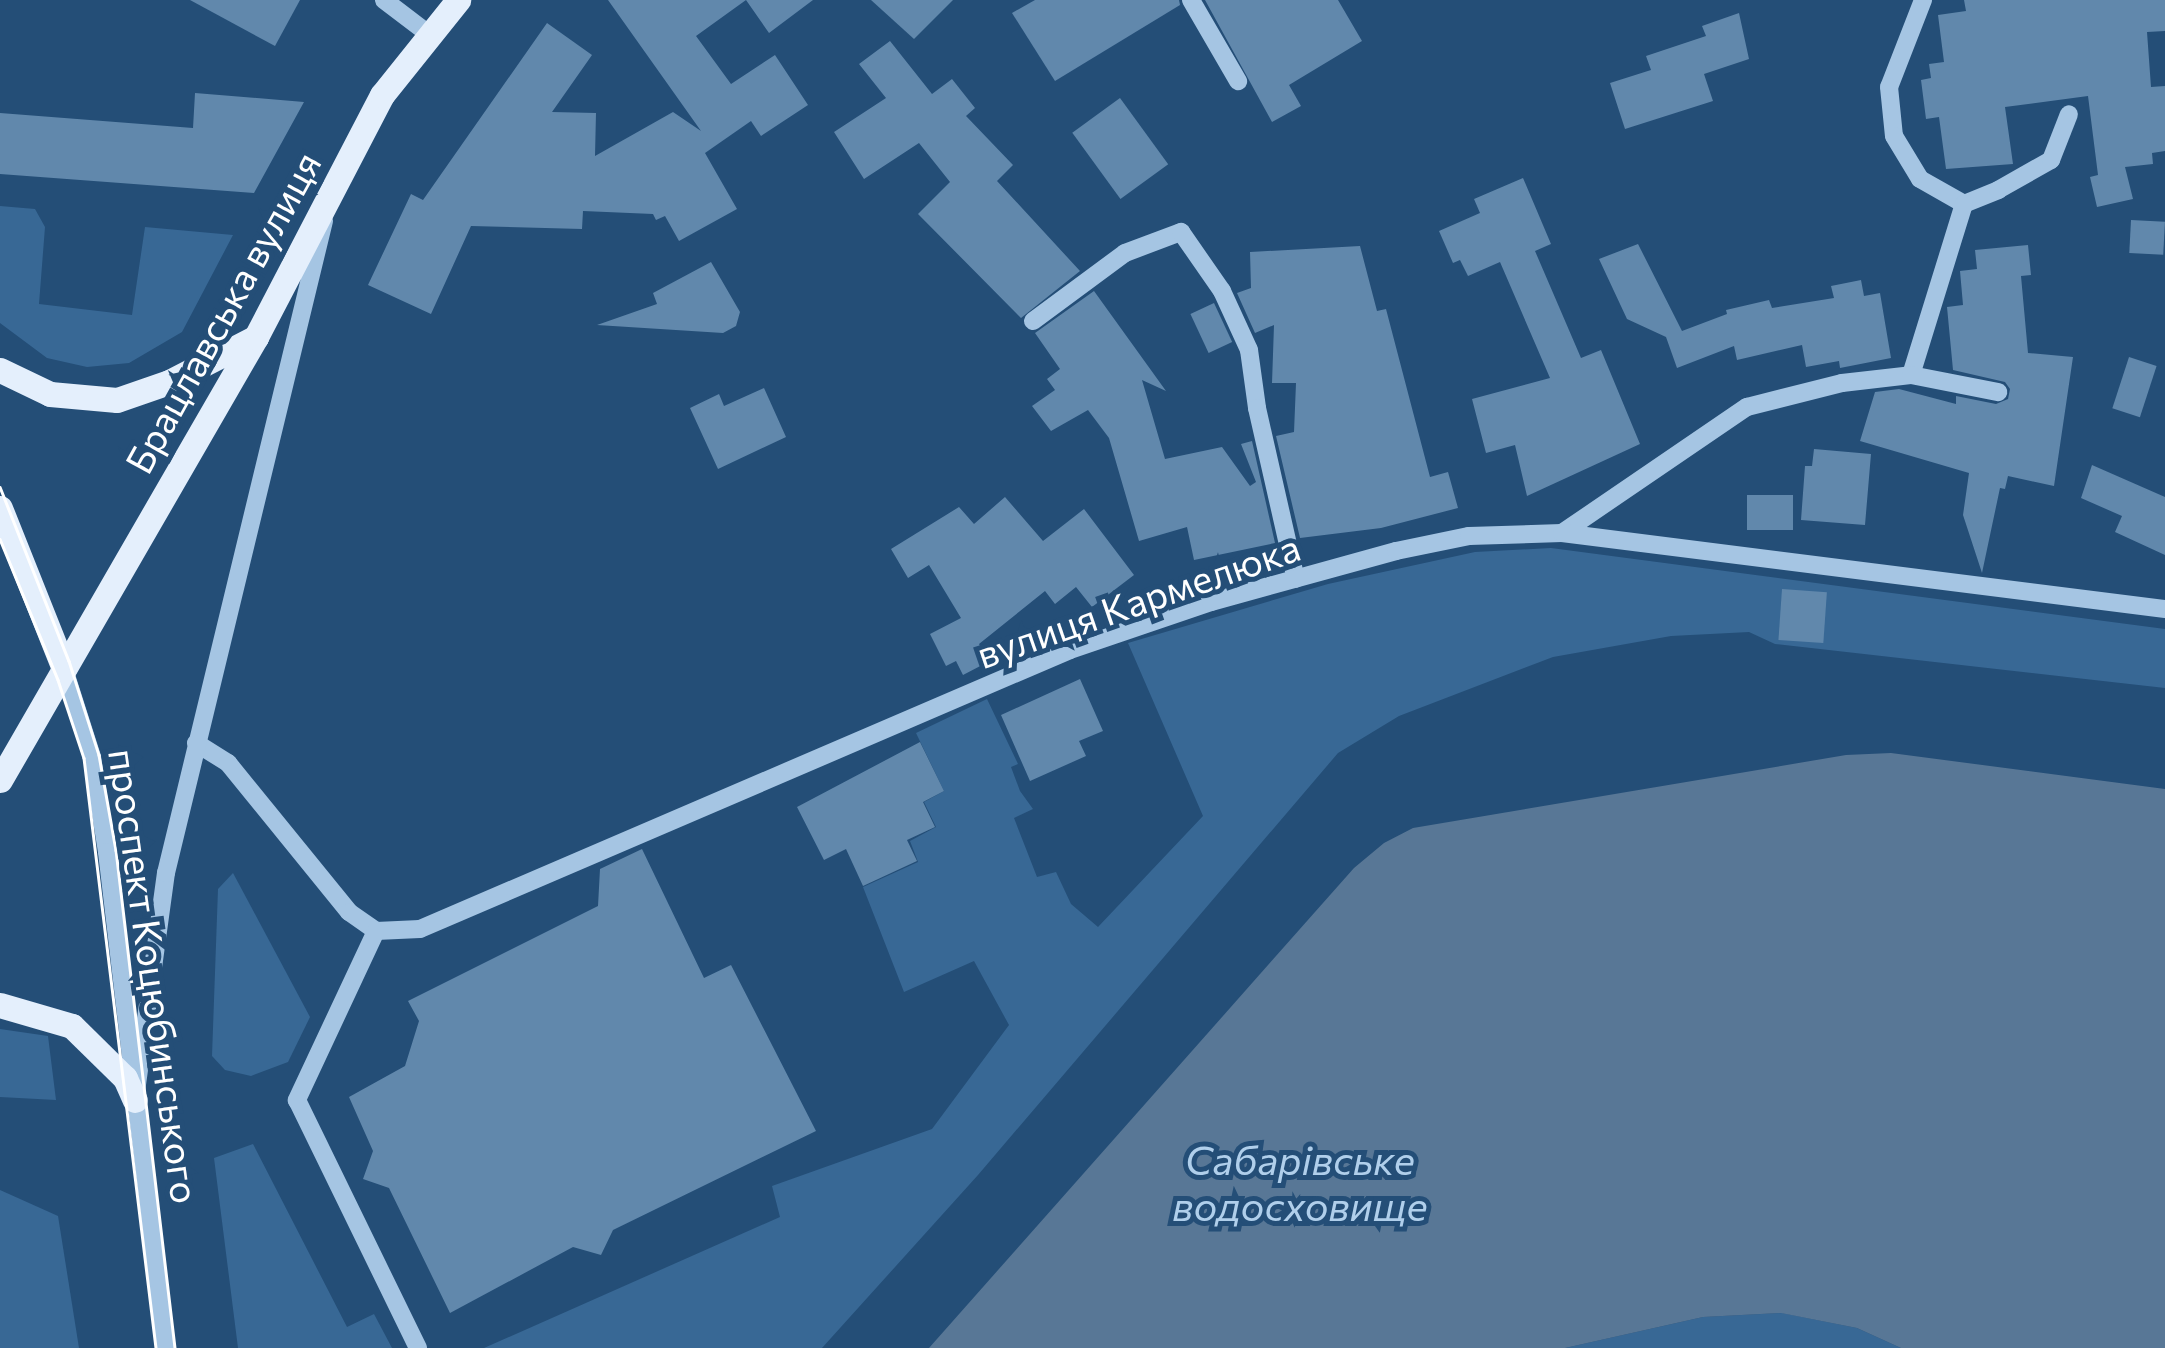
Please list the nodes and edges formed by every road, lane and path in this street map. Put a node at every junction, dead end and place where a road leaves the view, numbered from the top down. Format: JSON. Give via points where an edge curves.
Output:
{"nodes":[{"id":1,"x":384,"y":0,"type":"edge"},
{"id":2,"x":458,"y":0,"type":"edge"},
{"id":3,"x":1191,"y":0,"type":"edge"},
{"id":4,"x":1923,"y":0,"type":"edge"},
{"id":5,"x":430,"y":35,"type":"junction"},
{"id":6,"x":1238,"y":82,"type":"dead end"},
{"id":7,"x":2069,"y":114,"type":"dead end"},
{"id":8,"x":330,"y":195,"type":"junction"},
{"id":9,"x":1964,"y":204,"type":"junction"},
{"id":10,"x":1033,"y":321,"type":"dead end"},
{"id":11,"x":256,"y":336,"type":"junction"},
{"id":12,"x":0,"y":370,"type":"edge"},
{"id":13,"x":1911,"y":375,"type":"junction"},
{"id":14,"x":1998,"y":392,"type":"dead end"},
{"id":15,"x":0,"y":508,"type":"edge"},
{"id":16,"x":1562,"y":533,"type":"junction"},
{"id":17,"x":1296,"y":579,"type":"junction"},
{"id":18,"x":2165,"y":609,"type":"edge"},
{"id":19,"x":64,"y":669,"type":"junction"},
{"id":20,"x":196,"y":743,"type":"junction"},
{"id":21,"x":0,"y":780,"type":"edge"},
{"id":22,"x":376,"y":931,"type":"junction"},
{"id":23,"x":0,"y":1005,"type":"edge"},
{"id":24,"x":135,"y":1100,"type":"junction"},
{"id":25,"x":165,"y":1348,"type":"edge"},
{"id":26,"x":418,"y":1348,"type":"edge"}],
"edges":[{"from":1,"to":5,"type":"street"},
{"from":2,"to":5,"type":"main road","name":"Брацлавська вулиця"},
{"from":3,"to":6,"type":"street"},
{"from":4,"to":9,"type":"street","via":[[1890,87],[1894,136],[1920,179]]},
{"from":5,"to":8,"type":"main road","name":"Брацлавська вулиця","via":[[382,95]]},
{"from":7,"to":9,"type":"street","via":[[2052,160]]},
{"from":8,"to":11,"type":"main road","name":"Брацлавська вулиця"},
{"from":8,"to":20,"type":"street"},
{"from":9,"to":13,"type":"street"},
{"from":10,"to":17,"type":"street","via":[[1125,253],[1181,232],[1222,290],[1249,350]]},
{"from":11,"to":12,"type":"main road","via":[[169,382],[116,400],[50,394]]},
{"from":11,"to":19,"type":"main road","name":"Брацлавська вулиця"},
{"from":13,"to":14,"type":"street"},
{"from":13,"to":16,"type":"street","via":[[1842,382],[1746,407]]},
{"from":15,"to":19,"type":"main road","name":"проспект Коцюбинського"},
{"from":16,"to":17,"type":"street","name":"вулиця Кармелюка","via":[[1469,536]]},
{"from":16,"to":18,"type":"street","name":"вулиця Кармелюка"},
{"from":17,"to":22,"type":"street","name":"вулиця Кармелюка","via":[[1070,650],[420,929]]},
{"from":19,"to":21,"type":"main road","name":"Брацлавська вулиця"},
{"from":19,"to":24,"type":"street","name":"проспект Коцюбинського","via":[[92,757]]},
{"from":20,"to":22,"type":"street","via":[[228,763],[349,912]]},
{"from":20,"to":24,"type":"street","via":[[166,873]]},
{"from":22,"to":26,"type":"street","via":[[297,1100]]},
{"from":23,"to":24,"type":"main road","via":[[72,1026],[125,1078]]},
{"from":24,"to":25,"type":"street","name":"проспект Коцюбинського"}]}
